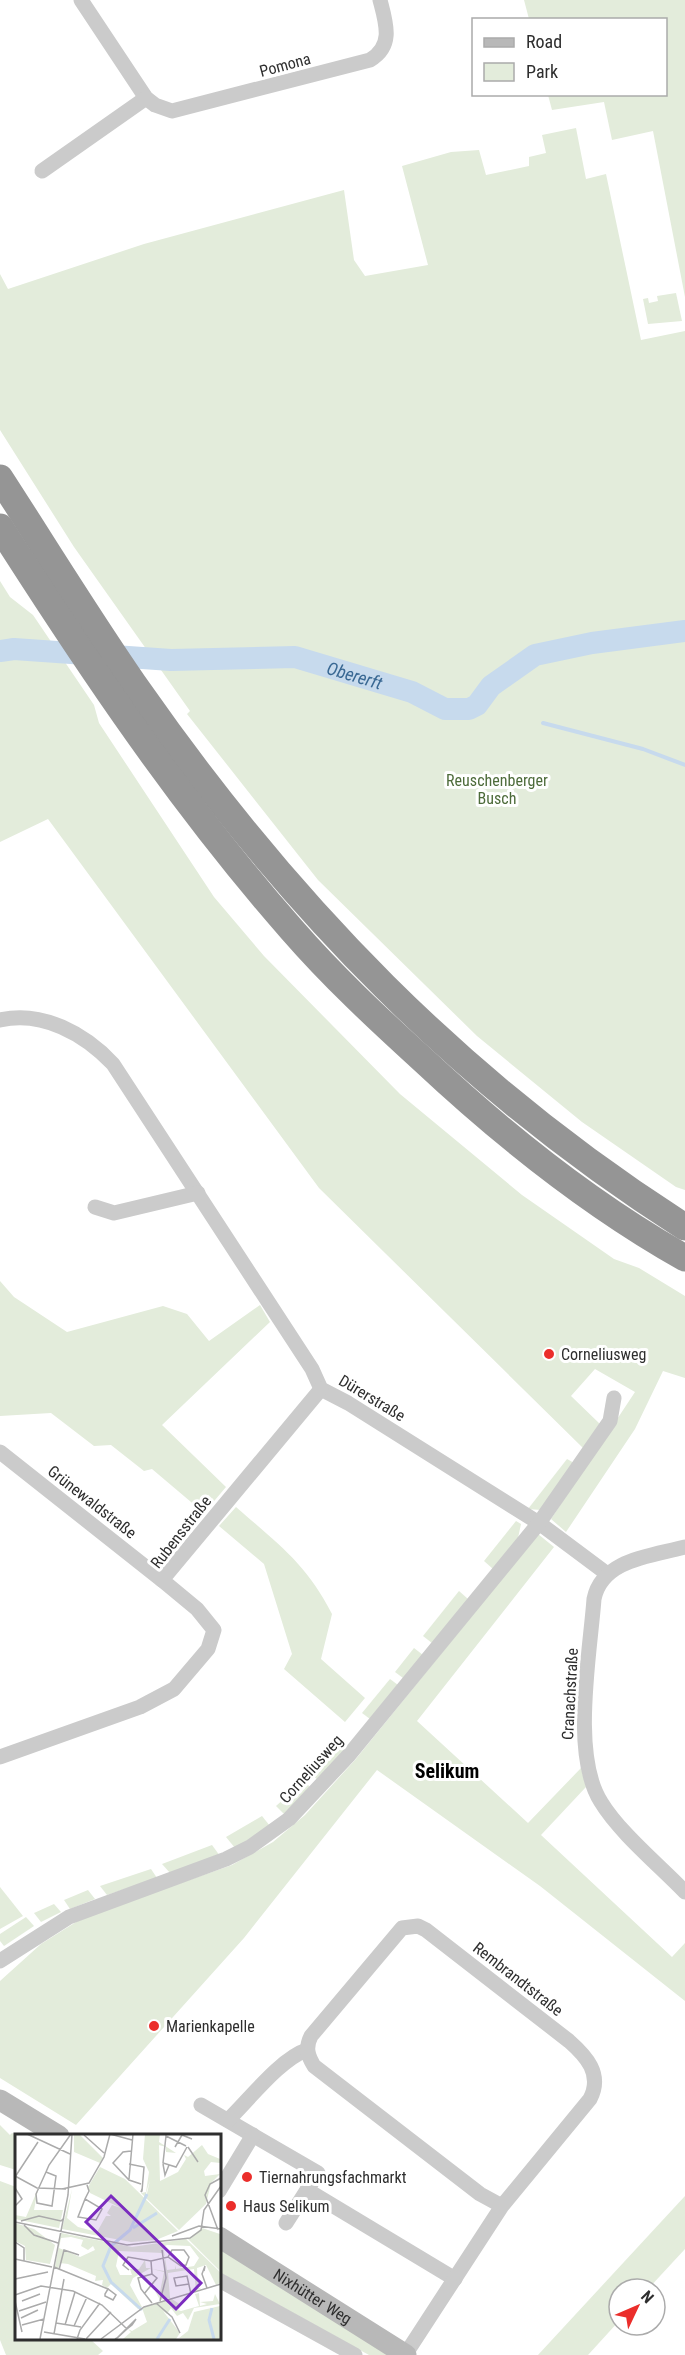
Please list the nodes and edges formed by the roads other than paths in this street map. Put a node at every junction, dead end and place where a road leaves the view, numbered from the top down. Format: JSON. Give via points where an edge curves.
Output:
{"nodes":[{"id":1,"x":81,"y":0,"type":"edge"},
{"id":2,"x":380,"y":0,"type":"edge"},
{"id":3,"x":146,"y":98,"type":"junction"},
{"id":4,"x":42,"y":171,"type":"dead end"},
{"id":5,"x":0,"y":478,"type":"edge"},
{"id":6,"x":0,"y":527,"type":"edge"},
{"id":7,"x":0,"y":1020,"type":"edge"},
{"id":8,"x":198,"y":1193,"type":"junction"},
{"id":9,"x":95,"y":1207,"type":"dead end"},
{"id":10,"x":685,"y":1227,"type":"edge"},
{"id":11,"x":682,"y":1256,"type":"edge"},
{"id":12,"x":321,"y":1389,"type":"junction"},
{"id":13,"x":614,"y":1398,"type":"dead end"},
{"id":14,"x":0,"y":1452,"type":"edge"},
{"id":15,"x":539,"y":1524,"type":"junction"},
{"id":16,"x":685,"y":1547,"type":"edge"},
{"id":17,"x":606,"y":1573,"type":"junction"},
{"id":18,"x":162,"y":1580,"type":"junction"},
{"id":19,"x":0,"y":1757,"type":"edge"},
{"id":20,"x":685,"y":1892,"type":"edge"},
{"id":21,"x":0,"y":1961,"type":"edge"},
{"id":22,"x":307,"y":2050,"type":"junction"},
{"id":23,"x":0,"y":2100,"type":"edge"},
{"id":24,"x":201,"y":2104,"type":"dead end"},
{"id":25,"x":228,"y":2121,"type":"junction"},
{"id":26,"x":56,"y":2134,"type":"edge"},
{"id":27,"x":254,"y":2135,"type":"junction"},
{"id":28,"x":220,"y":2189,"type":"edge"},
{"id":29,"x":307,"y":2190,"type":"junction"},
{"id":30,"x":502,"y":2206,"type":"junction"},
{"id":31,"x":286,"y":2223,"type":"dead end"},
{"id":32,"x":220,"y":2239,"type":"edge"},
{"id":33,"x":455,"y":2279,"type":"junction"},
{"id":34,"x":220,"y":2281,"type":"edge"},
{"id":35,"x":355,"y":2355,"type":"edge"},
{"id":36,"x":406,"y":2355,"type":"edge"}],
"edges":[{"from":1,"to":3,"type":"street"},
{"from":2,"to":3,"type":"street","name":"Pomona","via":[[387,40],[370,60],[181,110],[163,108]]},
{"from":3,"to":4,"type":"street"},
{"from":5,"to":10,"type":"highway","via":[[138,689],[236,821],[308,906],[384,988],[468,1067],[597,1168]]},
{"from":6,"to":11,"type":"highway","via":[[107,692],[229,855],[294,932],[369,1010],[516,1143],[578,1189]]},
{"from":7,"to":8,"type":"street","name":"Dürerstraße","via":[[20,1018],[53,1024],[80,1036],[104,1054]]},
{"from":8,"to":9,"type":"street","via":[[114,1213]]},
{"from":8,"to":12,"type":"street","name":"Dürerstraße","via":[[312,1369]]},
{"from":12,"to":15,"type":"street","name":"Dürerstraße"},
{"from":12,"to":18,"type":"street","name":"Rubensstraße"},
{"from":13,"to":15,"type":"street","name":"Corneliusweg","via":[[610,1421]]},
{"from":14,"to":18,"type":"street","name":"Grünewaldstraße"},
{"from":15,"to":17,"type":"street"},
{"from":15,"to":21,"type":"street","name":"Corneliusweg","via":[[349,1755],[289,1819],[226,1859],[69,1917]]},
{"from":16,"to":17,"type":"street"},
{"from":17,"to":20,"type":"street","name":"Cranachstraße","via":[[594,1599],[583,1730],[590,1779],[607,1810]]},
{"from":18,"to":19,"type":"street","name":"Rubensstraße","via":[[197,1609],[214,1630],[208,1649],[174,1689],[140,1707]]},
{"from":22,"to":25,"type":"street","name":"Rembrandtstraße","via":[[281,2067]]},
{"from":22,"to":30,"type":"street","via":[[314,2066],[480,2194]]},
{"from":22,"to":30,"type":"street","name":"Rembrandtstraße","via":[[311,2036],[395,1932],[409,1926],[426,1930],[569,2041],[592,2066],[592,2094]]},
{"from":23,"to":26,"type":"main road"},
{"from":24,"to":25,"type":"street"},
{"from":25,"to":27,"type":"street"},
{"from":27,"to":28,"type":"street"},
{"from":27,"to":29,"type":"street","via":[[318,2173]]},
{"from":29,"to":31,"type":"street"},
{"from":29,"to":33,"type":"street"},
{"from":30,"to":33,"type":"street","name":"Rembrandtstraße"},
{"from":32,"to":36,"type":"main road","name":"Nixhütter Weg"},
{"from":33,"to":36,"type":"street","name":"Rembrandtstraße"},
{"from":34,"to":35,"type":"street","name":"Nixhütter Weg"}]}
